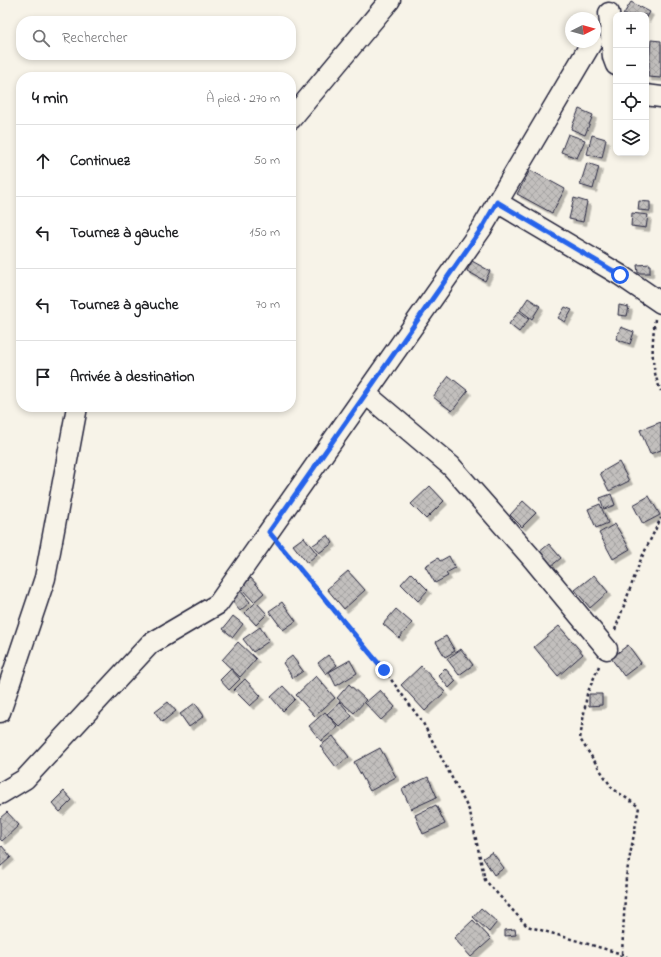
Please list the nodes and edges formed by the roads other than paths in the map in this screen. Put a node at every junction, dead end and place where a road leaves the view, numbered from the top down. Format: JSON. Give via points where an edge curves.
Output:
{"nodes":[{"id":1,"x":390,"y":0,"type":"edge"},
{"id":2,"x":613,"y":7,"type":"edge"},
{"id":3,"x":601,"y":27,"type":"edge"},
{"id":4,"x":588,"y":48,"type":"edge"},
{"id":5,"x":613,"y":48,"type":"edge"},
{"id":6,"x":649,"y":95,"type":"edge"},
{"id":7,"x":661,"y":97,"type":"edge"},
{"id":8,"x":296,"y":113,"type":"edge"},
{"id":9,"x":497,"y":202,"type":"junction"},
{"id":10,"x":659,"y":302,"type":"edge"},
{"id":11,"x":366,"y":394,"type":"junction"},
{"id":12,"x":76,"y":412,"type":"edge"},
{"id":13,"x":607,"y":649,"type":"road end"},
{"id":14,"x":0,"y":712,"type":"edge"},
{"id":15,"x":0,"y":794,"type":"edge"}],
"edges":[{"from":1,"to":8,"type":"street"},
{"from":2,"to":3,"type":"street"},
{"from":2,"to":5,"type":"street"},
{"from":4,"to":9,"type":"street"},
{"from":6,"to":7,"type":"street"},
{"from":9,"to":10,"type":"street","via":[[620,275]]},
{"from":9,"to":11,"type":"street","via":[[482,228]]},
{"from":11,"to":13,"type":"street","via":[[451,466]]},
{"from":11,"to":15,"type":"street","via":[[218,604],[150,644],[24,779]]},
{"from":12,"to":14,"type":"street","via":[[45,578]]}]}
